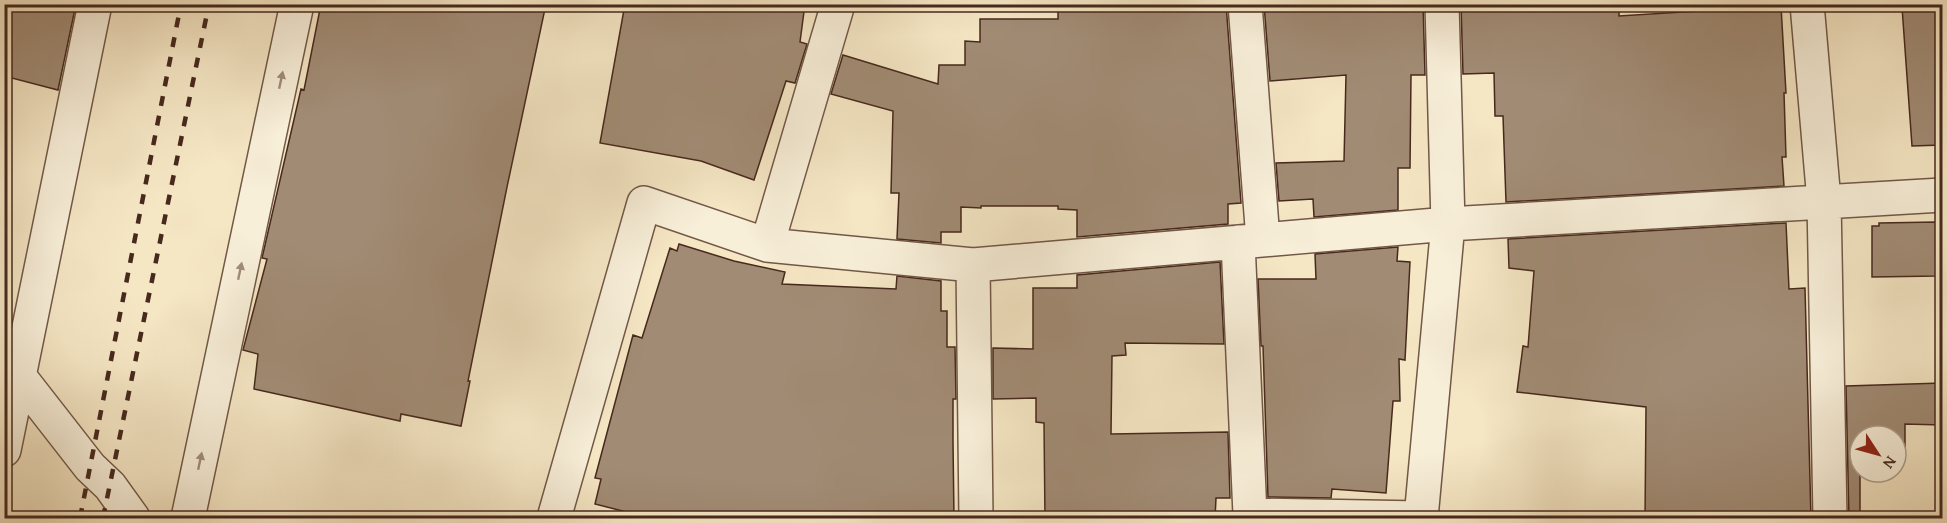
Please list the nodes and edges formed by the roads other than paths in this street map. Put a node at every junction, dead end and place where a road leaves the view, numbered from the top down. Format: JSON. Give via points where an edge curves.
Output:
{"nodes":[{"id":1,"x":95,"y":4,"type":"edge"},
{"id":2,"x":297,"y":4,"type":"edge"},
{"id":3,"x":838,"y":4,"type":"edge"},
{"id":4,"x":1245,"y":4,"type":"edge"},
{"id":5,"x":1442,"y":4,"type":"edge"},
{"id":6,"x":1807,"y":4,"type":"edge"},
{"id":7,"x":1942,"y":195,"type":"edge"},
{"id":8,"x":1824,"y":201,"type":"junction"},
{"id":9,"x":1448,"y":224,"type":"junction"},
{"id":10,"x":1250,"y":241,"type":"junction"},
{"id":11,"x":767,"y":245,"type":"junction"},
{"id":12,"x":973,"y":265,"type":"junction"},
{"id":13,"x":16,"y":356,"type":"edge"},
{"id":14,"x":4,"y":450,"type":"edge"},
{"id":15,"x":1421,"y":518,"type":"edge"},
{"id":16,"x":134,"y":519,"type":"edge"},
{"id":17,"x":188,"y":519,"type":"edge"},
{"id":18,"x":554,"y":519,"type":"edge"},
{"id":19,"x":975,"y":519,"type":"edge"},
{"id":20,"x":1830,"y":519,"type":"edge"}],
"edges":[{"from":1,"to":13,"type":"street"},
{"from":17,"to":2,"type":"street","one_way":true},
{"from":3,"to":11,"type":"street"},
{"from":4,"to":10,"type":"street"},
{"from":5,"to":9,"type":"street"},
{"from":6,"to":8,"type":"street"},
{"from":7,"to":8,"type":"street"},
{"from":8,"to":9,"type":"street"},
{"from":8,"to":20,"type":"street"},
{"from":9,"to":10,"type":"street"},
{"from":9,"to":15,"type":"street"},
{"from":10,"to":12,"type":"street"},
{"from":10,"to":15,"type":"street","via":[[1251,515]]},
{"from":11,"to":12,"type":"street"},
{"from":11,"to":18,"type":"street","via":[[644,203]]},
{"from":12,"to":19,"type":"street"},
{"from":13,"to":14,"type":"street"},
{"from":13,"to":16,"type":"street","via":[[90,467]]}]}
